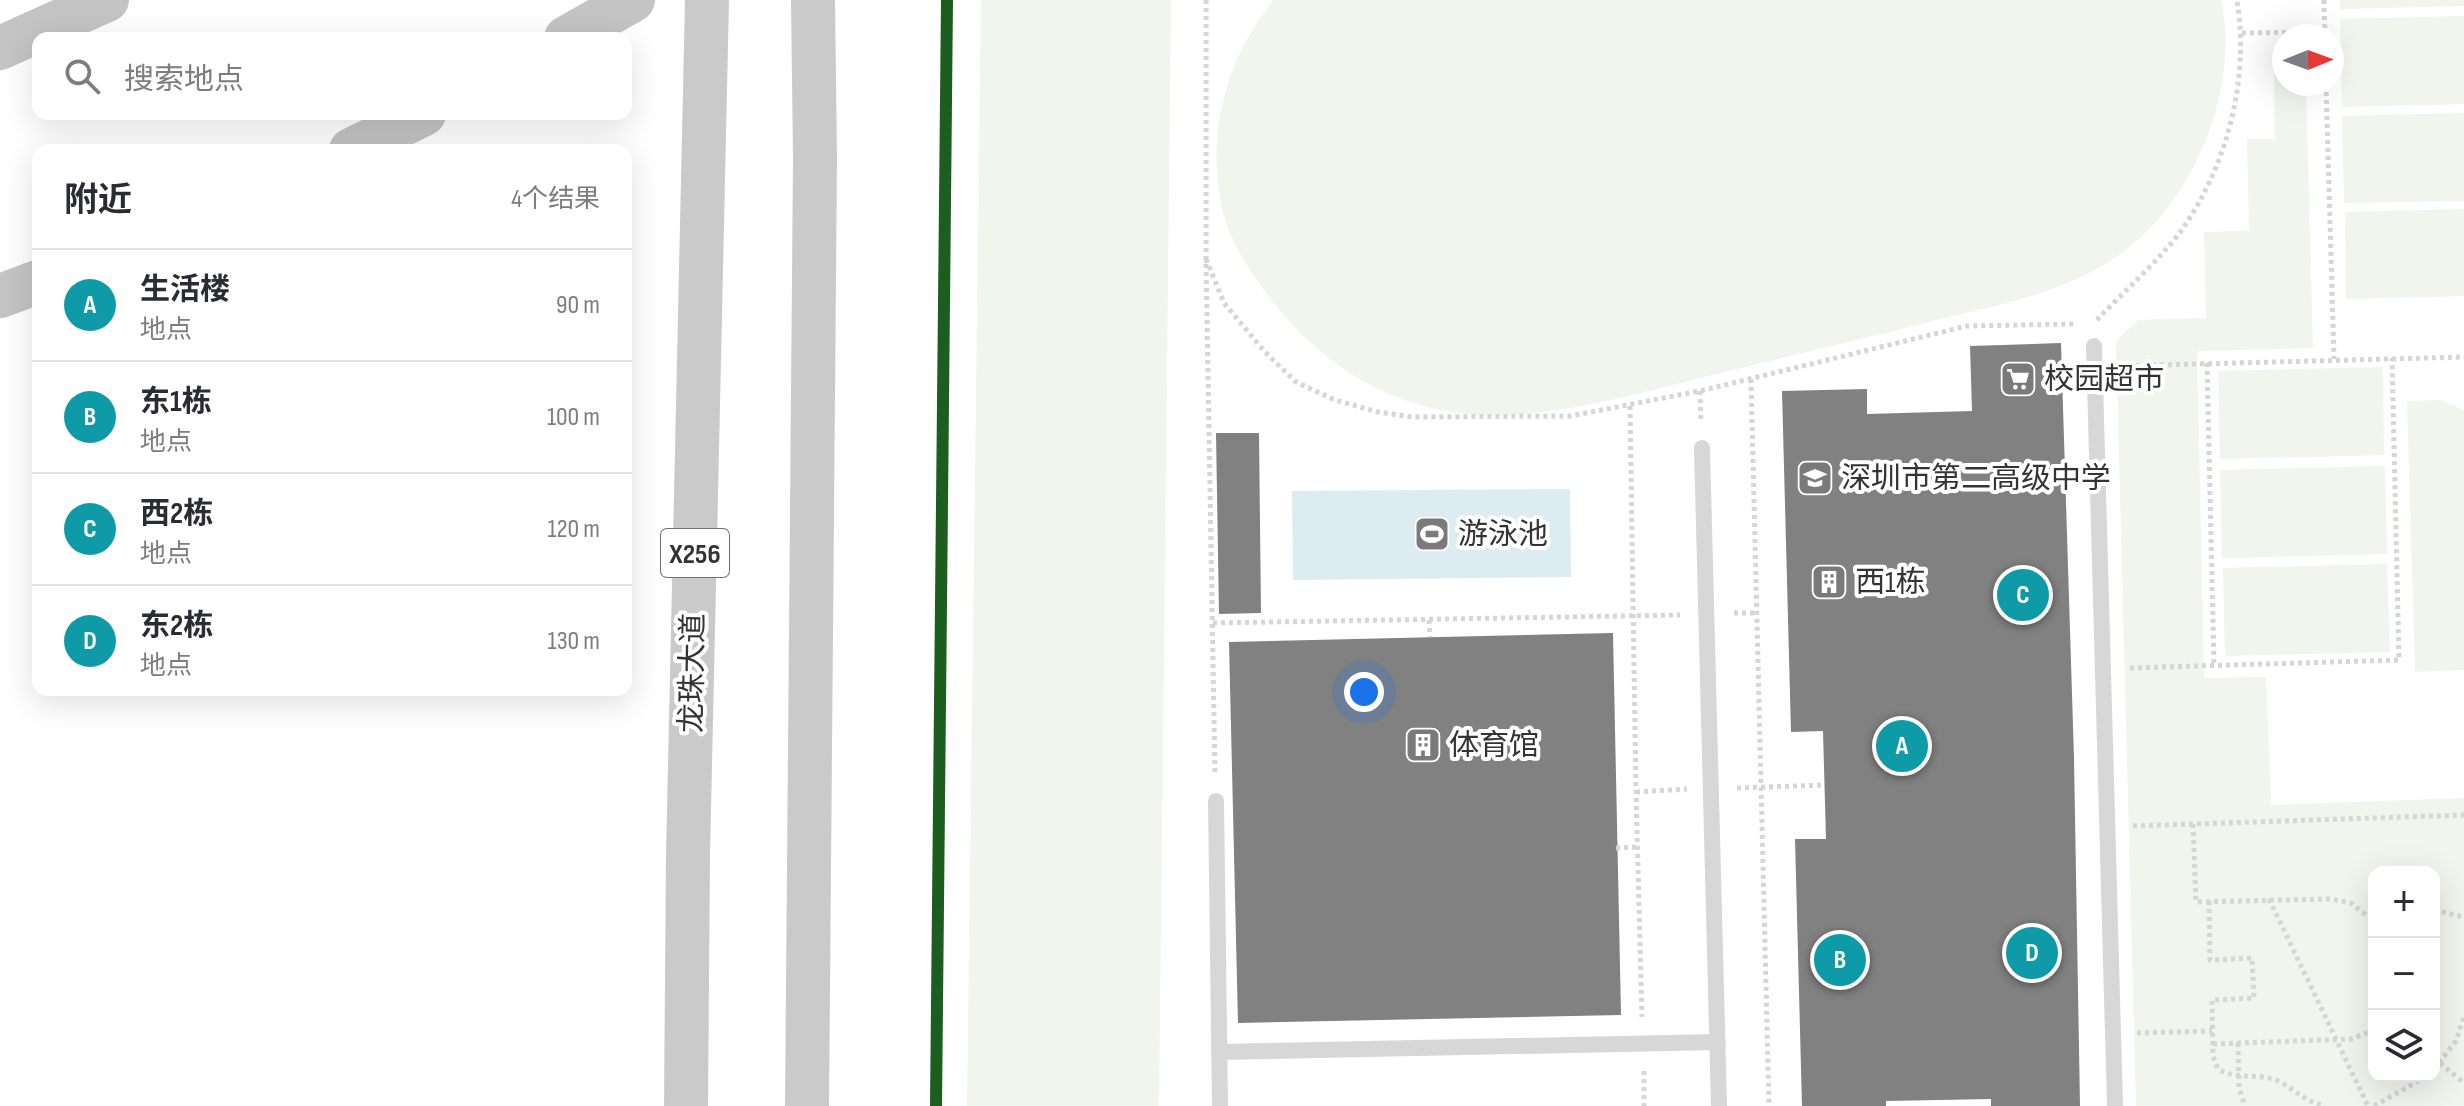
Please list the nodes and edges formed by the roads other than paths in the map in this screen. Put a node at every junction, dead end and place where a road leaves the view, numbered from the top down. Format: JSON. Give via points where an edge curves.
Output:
{"nodes":[{"id":1,"x":107,"y":0,"type":"edge"},
{"id":2,"x":633,"y":0,"type":"edge"},
{"id":3,"x":707,"y":0,"type":"edge"},
{"id":4,"x":813,"y":0,"type":"edge"},
{"id":5,"x":36,"y":32,"type":"edge"},
{"id":6,"x":577,"y":32,"type":"edge"},
{"id":7,"x":32,"y":34,"type":"edge"},
{"id":8,"x":0,"y":48,"type":"edge"},
{"id":9,"x":412,"y":120,"type":"edge"},
{"id":10,"x":363,"y":144,"type":"edge"},
{"id":11,"x":32,"y":284,"type":"edge"},
{"id":12,"x":0,"y":296,"type":"edge"},
{"id":13,"x":2094,"y":346,"type":"dead end"},
{"id":14,"x":1702,"y":448,"type":"dead end"},
{"id":15,"x":1216,"y":801,"type":"road end"},
{"id":16,"x":1718,"y":1042,"type":"junction"},
{"id":17,"x":1219,"y":1052,"type":"junction"},
{"id":18,"x":686,"y":1106,"type":"edge"},
{"id":19,"x":807,"y":1106,"type":"edge"},
{"id":20,"x":1220,"y":1106,"type":"edge"},
{"id":21,"x":1719,"y":1106,"type":"edge"},
{"id":22,"x":2115,"y":1106,"type":"edge"}],
"edges":[{"from":1,"to":5,"type":"highway"},
{"from":2,"to":6,"type":"highway"},
{"from":3,"to":18,"type":"main road","name":"龙珠大道","number":"X256"},
{"from":4,"to":19,"type":"main road"},
{"from":7,"to":8,"type":"highway"},
{"from":9,"to":10,"type":"highway"},
{"from":11,"to":12,"type":"highway"},
{"from":13,"to":22,"type":"lane"},
{"from":14,"to":16,"type":"lane"},
{"from":15,"to":17,"type":"lane"},
{"from":16,"to":17,"type":"lane"},
{"from":16,"to":21,"type":"lane"},
{"from":17,"to":20,"type":"lane"}]}
